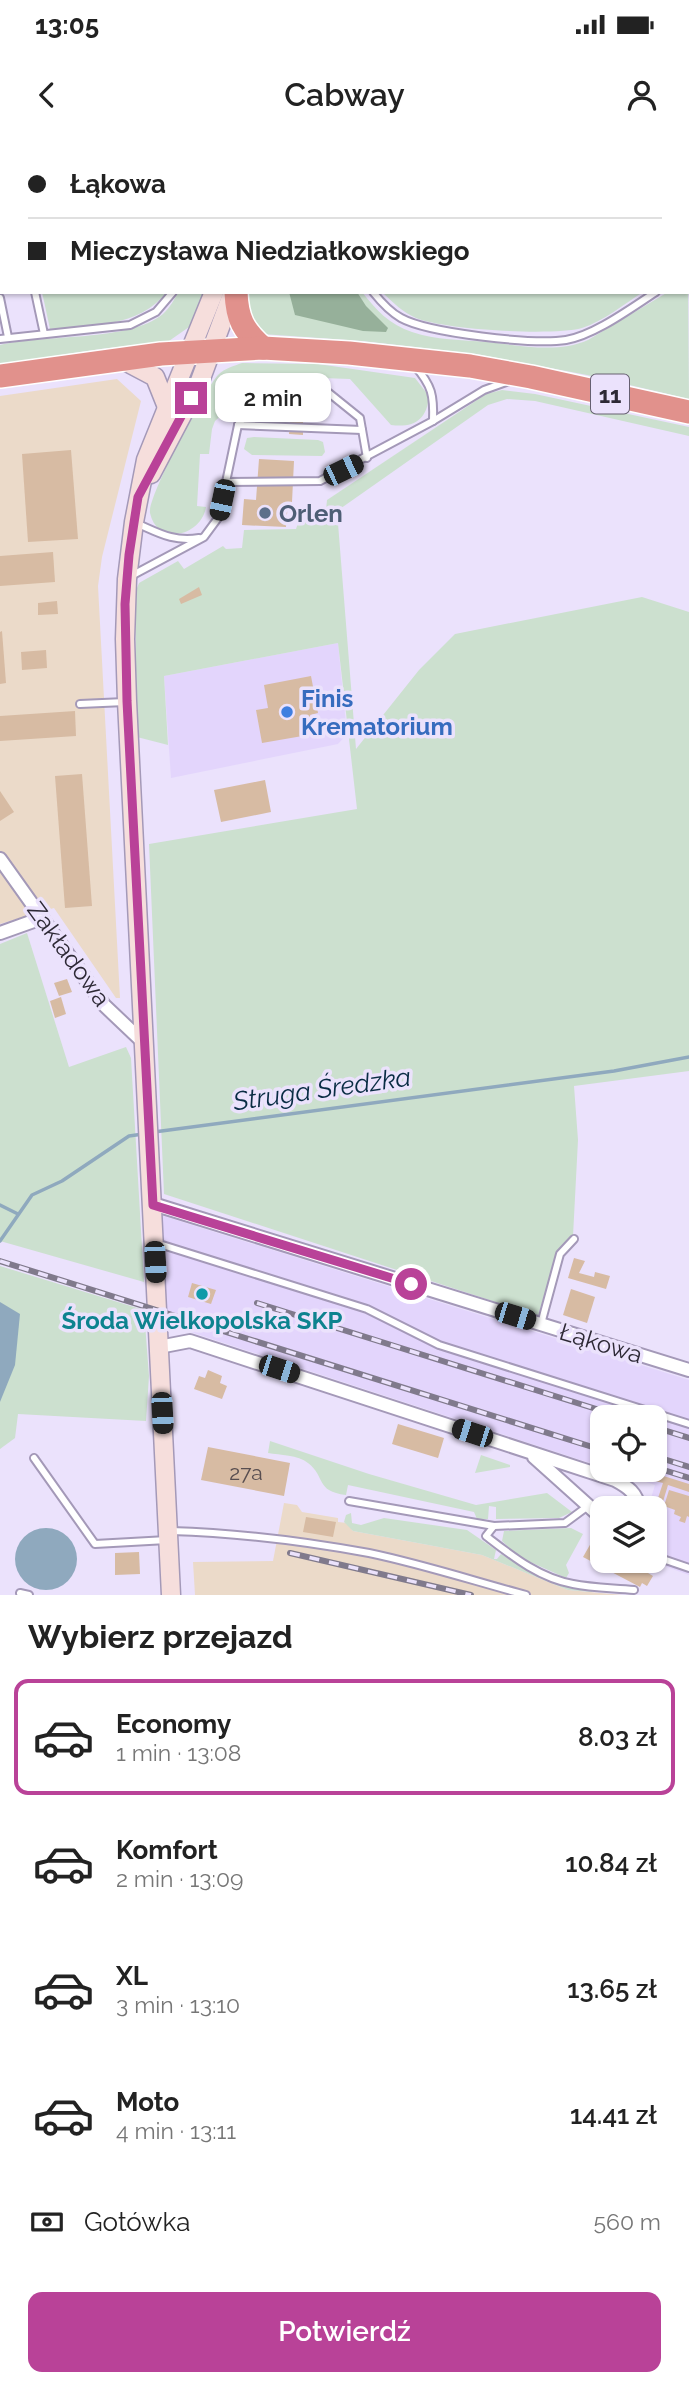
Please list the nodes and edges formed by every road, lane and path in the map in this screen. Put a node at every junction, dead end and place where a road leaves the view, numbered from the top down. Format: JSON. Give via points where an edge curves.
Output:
{"nodes":[{"id":1,"x":35,"y":294,"type":"edge"},
{"id":2,"x":171,"y":294,"type":"edge"},
{"id":3,"x":213,"y":294,"type":"edge"},
{"id":4,"x":233,"y":294,"type":"edge"},
{"id":5,"x":234,"y":294,"type":"edge"},
{"id":6,"x":375,"y":294,"type":"edge"},
{"id":7,"x":653,"y":294,"type":"edge"},
{"id":8,"x":0,"y":298,"type":"edge"},
{"id":9,"x":44,"y":334,"type":"junction"},
{"id":10,"x":8,"y":337,"type":"junction"},
{"id":11,"x":0,"y":340,"type":"edge"},
{"id":12,"x":263,"y":348,"type":"junction"},
{"id":13,"x":212,"y":350,"type":"junction"},
{"id":14,"x":189,"y":352,"type":"junction"},
{"id":15,"x":121,"y":359,"type":"junction"},
{"id":16,"x":408,"y":359,"type":"junction"},
{"id":17,"x":0,"y":376,"type":"edge"},
{"id":18,"x":531,"y":377,"type":"junction"},
{"id":19,"x":167,"y":407,"type":"junction"},
{"id":20,"x":689,"y":412,"type":"edge"},
{"id":21,"x":433,"y":421,"type":"junction"},
{"id":22,"x":238,"y":425,"type":"junction"},
{"id":23,"x":362,"y":430,"type":"junction"},
{"id":24,"x":367,"y":458,"type":"junction"},
{"id":25,"x":226,"y":482,"type":"junction"},
{"id":26,"x":138,"y":497,"type":"junction"},
{"id":27,"x":134,"y":522,"type":"junction"},
{"id":28,"x":204,"y":537,"type":"junction"},
{"id":29,"x":127,"y":579,"type":"junction"},
{"id":30,"x":127,"y":701,"type":"junction"},
{"id":31,"x":80,"y":704,"type":"dead end"},
{"id":32,"x":0,"y":859,"type":"edge"},
{"id":33,"x":42,"y":918,"type":"junction"},
{"id":34,"x":0,"y":933,"type":"edge"},
{"id":35,"x":145,"y":1044,"type":"junction"},
{"id":36,"x":153,"y":1205,"type":"junction"},
{"id":37,"x":574,"y":1239,"type":"dead end"},
{"id":38,"x":155,"y":1243,"type":"junction"},
{"id":39,"x":541,"y":1324,"type":"junction"},
{"id":40,"x":159,"y":1347,"type":"junction"},
{"id":41,"x":689,"y":1370,"type":"edge"},
{"id":42,"x":689,"y":1424,"type":"edge"},
{"id":43,"x":529,"y":1452,"type":"junction"},
{"id":44,"x":34,"y":1458,"type":"dead end"},
{"id":45,"x":635,"y":1496,"type":"edge"},
{"id":46,"x":349,"y":1502,"type":"dead end"},
{"id":47,"x":588,"y":1506,"type":"joint"},
{"id":48,"x":494,"y":1525,"type":"junction"},
{"id":49,"x":169,"y":1535,"type":"junction"},
{"id":50,"x":667,"y":1560,"type":"edge"},
{"id":51,"x":689,"y":1568,"type":"edge"},
{"id":52,"x":634,"y":1590,"type":"dead end"},
{"id":53,"x":20,"y":1593,"type":"dead end"},
{"id":54,"x":29,"y":1595,"type":"edge"},
{"id":55,"x":172,"y":1595,"type":"edge"},
{"id":56,"x":526,"y":1595,"type":"edge"}],
"edges":[{"from":1,"to":9,"type":"lane"},
{"from":2,"to":9,"type":"lane","via":[[156,312],[130,325]]},
{"from":3,"to":14,"type":"street"},
{"from":4,"to":13,"type":"street"},
{"from":5,"to":12,"type":"highway","via":[[236,313],[247,334]]},
{"from":6,"to":7,"type":"lane","via":[[397,317],[427,328],[566,340]]},
{"from":8,"to":10,"type":"lane"},
{"from":9,"to":10,"type":"lane"},
{"from":10,"to":11,"type":"lane"},
{"from":12,"to":13,"type":"highway","number":"11"},
{"from":12,"to":16,"type":"highway","number":"11"},
{"from":13,"to":14,"type":"highway","number":"11"},
{"from":13,"to":26,"type":"street"},
{"from":14,"to":15,"type":"highway","number":"11"},
{"from":14,"to":19,"type":"street"},
{"from":15,"to":17,"type":"highway","number":"11"},
{"from":15,"to":19,"type":"street","via":[[155,377]]},
{"from":16,"to":18,"type":"highway","number":"11"},
{"from":16,"to":21,"type":"lane","via":[[434,398]]},
{"from":18,"to":20,"type":"highway","number":"11"},
{"from":18,"to":21,"type":"lane","via":[[484,390]]},
{"from":19,"to":26,"type":"street","via":[[146,460]]},
{"from":21,"to":24,"type":"lane"},
{"from":22,"to":23,"type":"lane"},
{"from":22,"to":23,"type":"lane","via":[[269,385],[329,393],[360,418]]},
{"from":22,"to":25,"type":"lane"},
{"from":23,"to":24,"type":"lane"},
{"from":24,"to":25,"type":"lane","via":[[320,481]]},
{"from":25,"to":28,"type":"lane","via":[[218,518]]},
{"from":26,"to":27,"type":"street"},
{"from":27,"to":28,"type":"lane","via":[[169,538]]},
{"from":27,"to":29,"type":"street"},
{"from":28,"to":29,"type":"lane"},
{"from":29,"to":30,"type":"street"},
{"from":30,"to":31,"type":"lane"},
{"from":30,"to":35,"type":"street"},
{"from":32,"to":33,"type":"street","name":"Zakładowa"},
{"from":33,"to":34,"type":"street"},
{"from":33,"to":35,"type":"street","name":"Zakładowa","via":[[104,1004]]},
{"from":35,"to":36,"type":"street"},
{"from":36,"to":38,"type":"street"},
{"from":36,"to":39,"type":"street","name":"Łąkowa"},
{"from":37,"to":39,"type":"lane","via":[[560,1254]]},
{"from":38,"to":40,"type":"street"},
{"from":38,"to":42,"type":"lane","via":[[367,1309],[439,1345]]},
{"from":39,"to":41,"type":"street","name":"Łąkowa"},
{"from":40,"to":43,"type":"street","via":[[190,1340]]},
{"from":40,"to":49,"type":"street"},
{"from":43,"to":45,"type":"street","via":[[615,1480]]},
{"from":43,"to":47,"type":"street"},
{"from":44,"to":49,"type":"lane","via":[[95,1544]]},
{"from":46,"to":48,"type":"lane"},
{"from":47,"to":48,"type":"lane","via":[[565,1523]]},
{"from":48,"to":52,"type":"lane","via":[[486,1536],[537,1571],[573,1584]]},
{"from":49,"to":55,"type":"street"},
{"from":49,"to":56,"type":"lane","via":[[213,1532],[284,1539],[371,1554]]},
{"from":50,"to":51,"type":"lane"},
{"from":53,"to":54,"type":"lane"}]}
